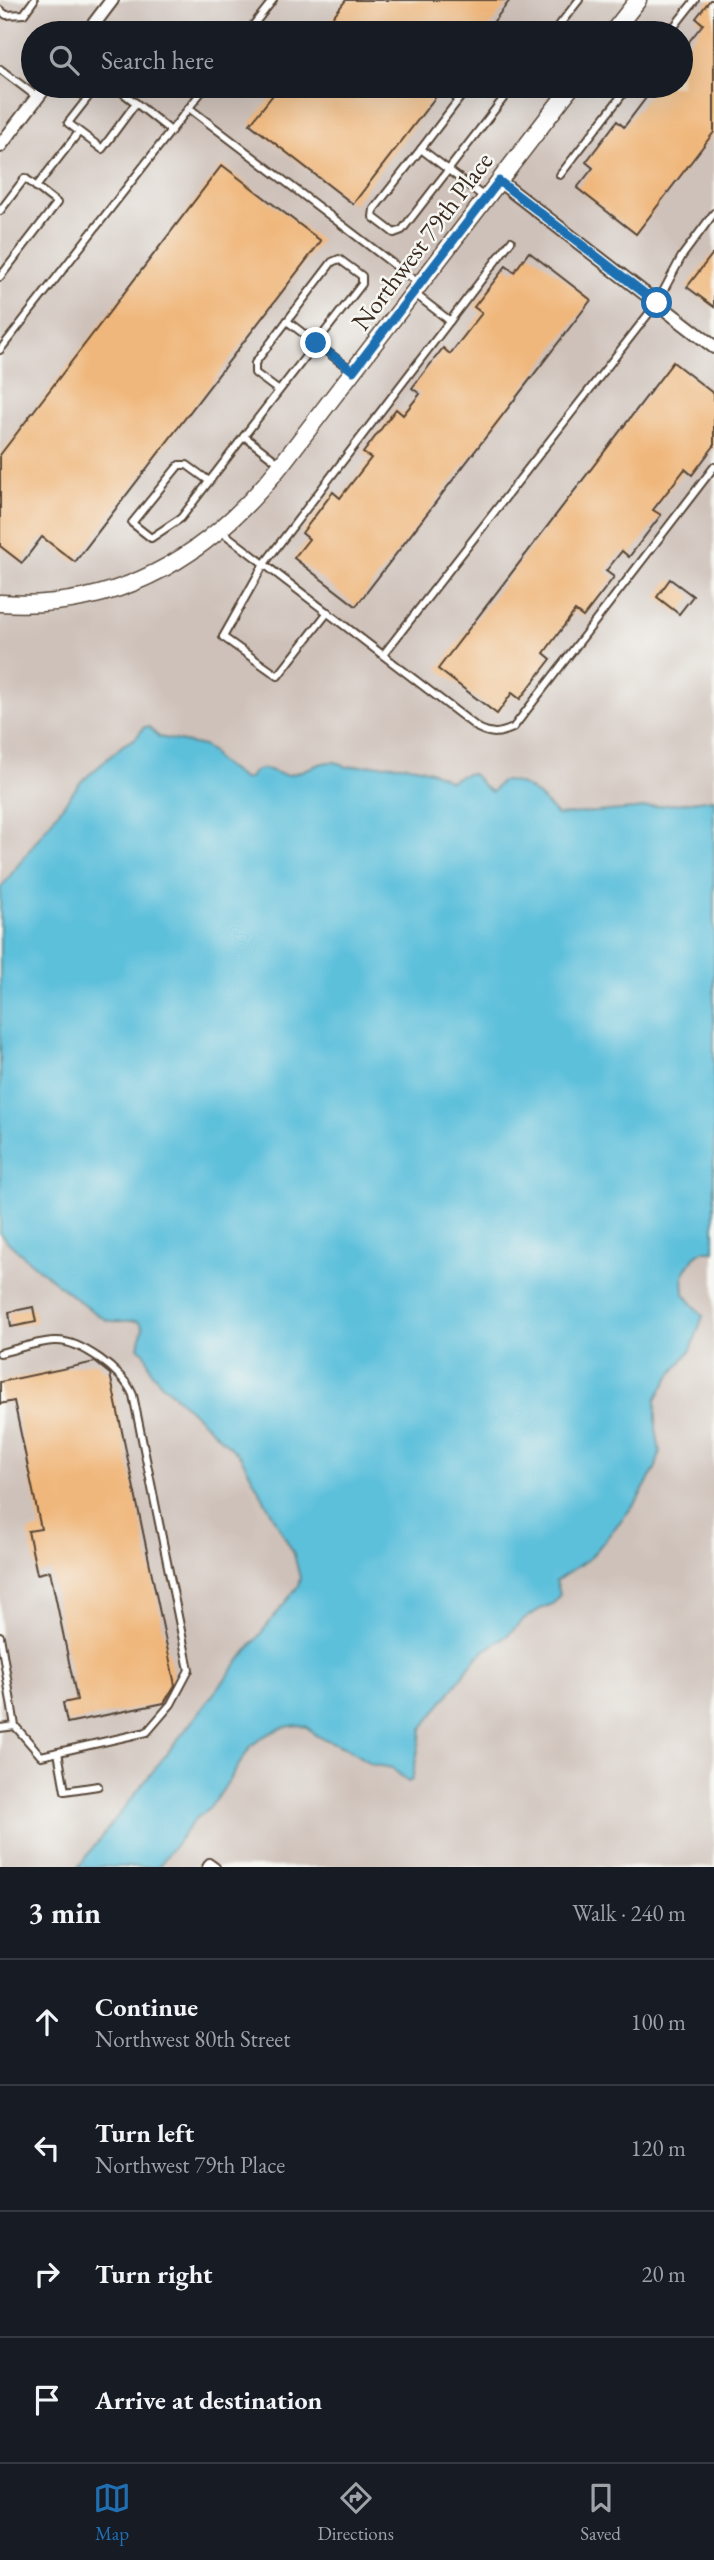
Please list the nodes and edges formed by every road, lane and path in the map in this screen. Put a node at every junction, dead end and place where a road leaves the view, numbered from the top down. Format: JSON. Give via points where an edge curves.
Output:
{"nodes":[{"id":1,"x":34,"y":0,"type":"edge"},
{"id":2,"x":112,"y":0,"type":"edge"},
{"id":3,"x":273,"y":0,"type":"edge"},
{"id":4,"x":579,"y":0,"type":"edge"},
{"id":5,"x":638,"y":0,"type":"edge"},
{"id":6,"x":695,"y":0,"type":"edge"},
{"id":7,"x":0,"y":10,"type":"edge"},
{"id":8,"x":96,"y":21,"type":"edge"},
{"id":9,"x":256,"y":21,"type":"edge"},
{"id":10,"x":563,"y":21,"type":"edge"},
{"id":11,"x":621,"y":21,"type":"edge"},
{"id":12,"x":678,"y":21,"type":"edge"},
{"id":13,"x":2,"y":70,"type":"edge"},
{"id":14,"x":21,"y":84,"type":"edge"},
{"id":15,"x":37,"y":98,"type":"edge"},
{"id":16,"x":88,"y":98,"type":"edge"},
{"id":17,"x":130,"y":98,"type":"edge"},
{"id":18,"x":197,"y":98,"type":"edge"},
{"id":19,"x":460,"y":98,"type":"edge"},
{"id":20,"x":504,"y":98,"type":"edge"},
{"id":21,"x":563,"y":98,"type":"edge"},
{"id":22,"x":619,"y":98,"type":"edge"},
{"id":23,"x":136,"y":103,"type":"junction"},
{"id":24,"x":189,"y":108,"type":"junction"},
{"id":25,"x":171,"y":131,"type":"junction"},
{"id":26,"x":79,"y":132,"type":"junction"},
{"id":27,"x":0,"y":146,"type":"edge"},
{"id":28,"x":421,"y":149,"type":"junction"},
{"id":29,"x":449,"y":170,"type":"junction"},
{"id":30,"x":560,"y":175,"type":"dead end"},
{"id":31,"x":499,"y":181,"type":"junction"},
{"id":32,"x":36,"y":187,"type":"junction"},
{"id":33,"x":485,"y":198,"type":"junction"},
{"id":34,"x":0,"y":211,"type":"edge"},
{"id":35,"x":714,"y":213,"type":"edge"},
{"id":36,"x":511,"y":241,"type":"dead end"},
{"id":37,"x":0,"y":277,"type":"edge"},
{"id":38,"x":416,"y":289,"type":"junction"},
{"id":39,"x":657,"y":303,"type":"junction"},
{"id":40,"x":287,"y":321,"type":"junction"},
{"id":41,"x":450,"y":321,"type":"junction"},
{"id":42,"x":316,"y":343,"type":"junction"},
{"id":43,"x":714,"y":347,"type":"edge"},
{"id":44,"x":0,"y":350,"type":"edge"},
{"id":45,"x":353,"y":371,"type":"junction"},
{"id":46,"x":279,"y":391,"type":"junction"},
{"id":47,"x":244,"y":436,"type":"junction"},
{"id":48,"x":281,"y":465,"type":"junction"},
{"id":49,"x":714,"y":467,"type":"edge"},
{"id":50,"x":208,"y":481,"type":"junction"},
{"id":51,"x":221,"y":531,"type":"junction"},
{"id":52,"x":264,"y":564,"type":"junction"},
{"id":53,"x":0,"y":603,"type":"edge"},
{"id":54,"x":328,"y":612,"type":"junction"},
{"id":55,"x":383,"y":655,"type":"junction"},
{"id":56,"x":0,"y":1353,"type":"edge"},
{"id":57,"x":0,"y":1636,"type":"edge"},
{"id":58,"x":15,"y":1726,"type":"junction"},
{"id":59,"x":0,"y":1728,"type":"edge"},
{"id":60,"x":58,"y":1752,"type":"junction"},
{"id":61,"x":98,"y":1786,"type":"dead end"},
{"id":62,"x":206,"y":1867,"type":"edge"},
{"id":63,"x":216,"y":1867,"type":"edge"}],
"edges":[{"from":1,"to":7,"type":"lane","via":[[24,14],[6,15]]},
{"from":2,"to":8,"type":"street"},
{"from":3,"to":9,"type":"lane"},
{"from":4,"to":10,"type":"lane"},
{"from":5,"to":11,"type":"main road"},
{"from":6,"to":12,"type":"lane"},
{"from":13,"to":14,"type":"lane"},
{"from":15,"to":27,"type":"street"},
{"from":16,"to":26,"type":"lane","via":[[68,123]]},
{"from":17,"to":23,"type":"lane"},
{"from":18,"to":24,"type":"lane"},
{"from":19,"to":28,"type":"lane"},
{"from":20,"to":29,"type":"lane"},
{"from":21,"to":31,"type":"main road","name":"Northwest 79th Place"},
{"from":22,"to":30,"type":"lane"},
{"from":23,"to":25,"type":"lane"},
{"from":23,"to":26,"type":"lane","via":[[102,149]]},
{"from":24,"to":25,"type":"lane"},
{"from":24,"to":38,"type":"lane"},
{"from":25,"to":44,"type":"lane"},
{"from":26,"to":32,"type":"lane"},
{"from":28,"to":29,"type":"lane"},
{"from":28,"to":29,"type":"lane","via":[[374,209],[373,217],[394,233],[402,230]]},
{"from":29,"to":33,"type":"lane"},
{"from":31,"to":33,"type":"main road","name":"Northwest 79th Place"},
{"from":31,"to":39,"type":"street"},
{"from":32,"to":34,"type":"lane","via":[[25,178]]},
{"from":32,"to":37,"type":"lane","via":[[57,203]]},
{"from":33,"to":38,"type":"main road","name":"Northwest 79th Place"},
{"from":35,"to":39,"type":"lane","via":[[682,256]]},
{"from":36,"to":41,"type":"lane"},
{"from":38,"to":41,"type":"lane"},
{"from":38,"to":45,"type":"main road","name":"Northwest 79th Place"},
{"from":39,"to":43,"type":"street"},
{"from":39,"to":55,"type":"lane"},
{"from":40,"to":42,"type":"lane"},
{"from":40,"to":42,"type":"lane","via":[[339,258],[362,276],[362,284]]},
{"from":40,"to":46,"type":"lane","via":[[255,363],[255,373]]},
{"from":41,"to":52,"type":"lane"},
{"from":42,"to":45,"type":"lane"},
{"from":42,"to":46,"type":"lane"},
{"from":45,"to":48,"type":"main road","name":"Northwest 79th Place"},
{"from":46,"to":47,"type":"lane"},
{"from":47,"to":48,"type":"lane"},
{"from":47,"to":50,"type":"lane"},
{"from":48,"to":51,"type":"main road","name":"Northwest 79th Place"},
{"from":49,"to":55,"type":"lane","via":[[513,728],[499,734],[478,728]]},
{"from":50,"to":50,"type":"lane","via":[[181,518],[151,538],[132,523],[179,465],[187,465]]},
{"from":51,"to":52,"type":"lane"},
{"from":51,"to":53,"type":"main road","name":"Northwest 79th Place","via":[[181,559],[123,587],[54,603]]},
{"from":52,"to":54,"type":"lane"},
{"from":52,"to":54,"type":"lane","via":[[223,638],[278,676]]},
{"from":54,"to":55,"type":"lane"},
{"from":56,"to":60,"type":"lane","via":[[57,1340],[91,1351],[128,1382],[190,1670],[148,1732]]},
{"from":57,"to":58,"type":"lane"},
{"from":58,"to":59,"type":"lane"},
{"from":58,"to":60,"type":"lane","via":[[41,1756]]},
{"from":60,"to":61,"type":"lane","via":[[65,1791]]},
{"from":62,"to":63,"type":"lane","via":[[209,1862]]}]}
